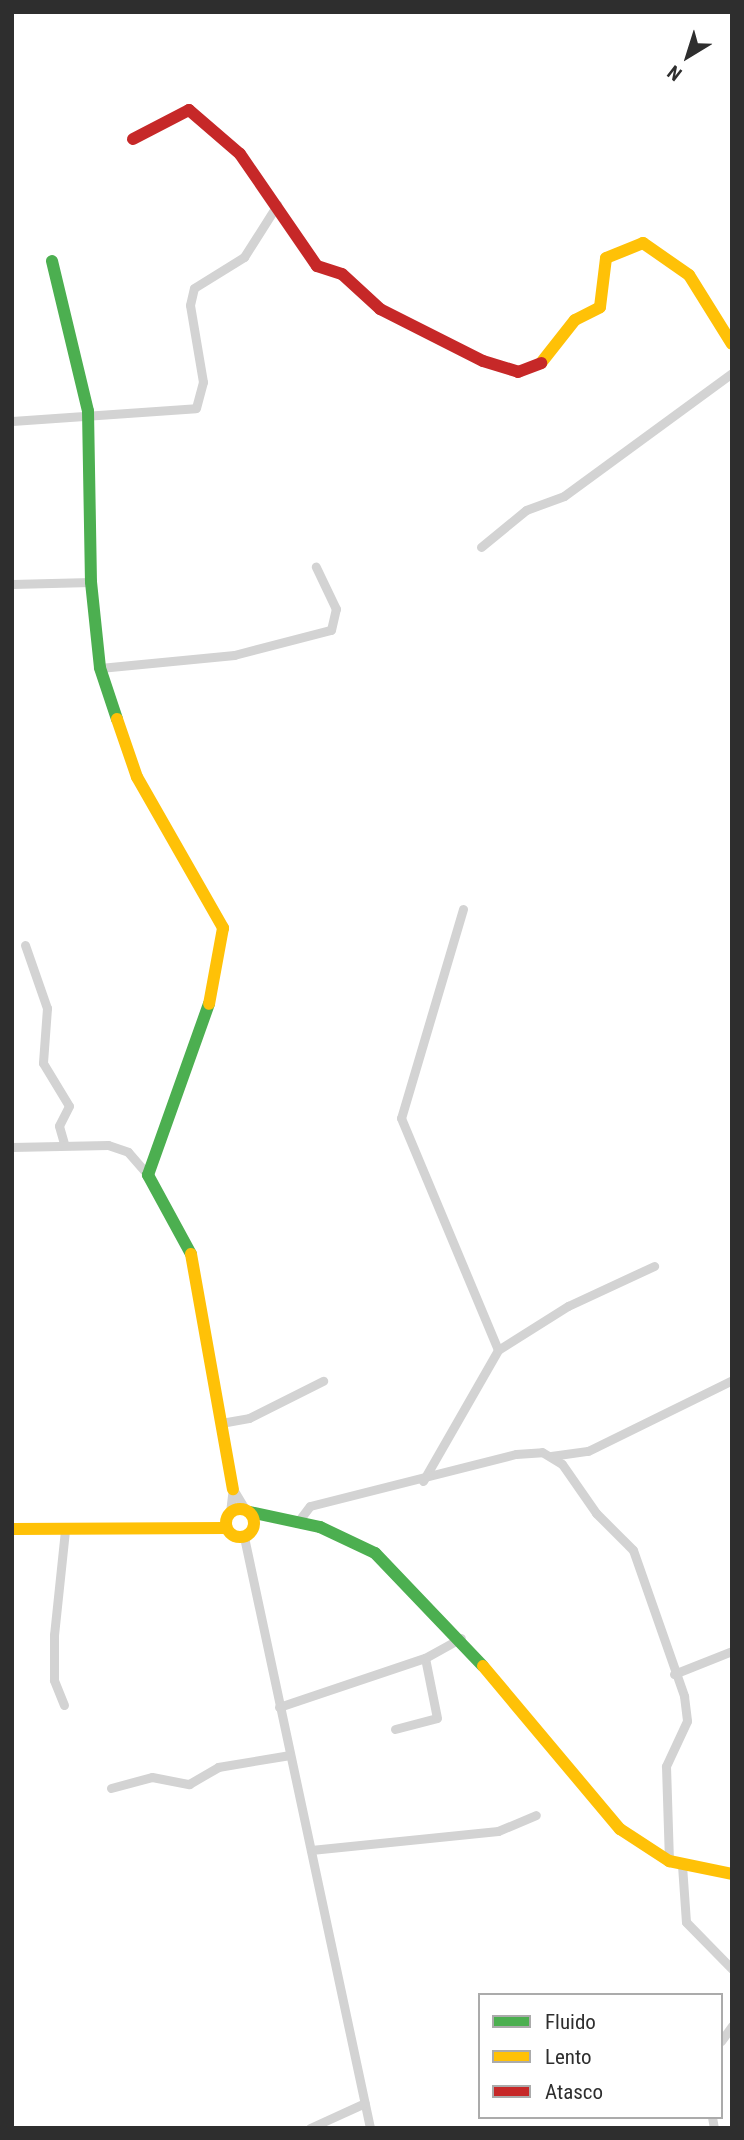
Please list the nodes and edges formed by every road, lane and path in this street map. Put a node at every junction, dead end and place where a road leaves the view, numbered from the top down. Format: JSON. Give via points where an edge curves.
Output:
{"nodes":[{"id":1,"x":132,"y":139,"type":"dead end"},
{"id":2,"x":277,"y":205,"type":"junction"},
{"id":3,"x":52,"y":261,"type":"dead end"},
{"id":4,"x":732,"y":344,"type":"edge"},
{"id":5,"x":732,"y":373,"type":"edge"},
{"id":6,"x":88,"y":411,"type":"junction"},
{"id":7,"x":12,"y":421,"type":"edge"},
{"id":8,"x":481,"y":547,"type":"dead end"},
{"id":9,"x":316,"y":567,"type":"dead end"},
{"id":10,"x":90,"y":582,"type":"junction"},
{"id":11,"x":12,"y":584,"type":"edge"},
{"id":12,"x":100,"y":668,"type":"junction"},
{"id":13,"x":463,"y":909,"type":"dead end"},
{"id":14,"x":25,"y":945,"type":"dead end"},
{"id":15,"x":64,"y":1144,"type":"junction"},
{"id":16,"x":12,"y":1147,"type":"edge"},
{"id":17,"x":148,"y":1175,"type":"junction"},
{"id":18,"x":654,"y":1266,"type":"dead end"},
{"id":19,"x":498,"y":1350,"type":"junction"},
{"id":20,"x":732,"y":1380,"type":"edge"},
{"id":21,"x":323,"y":1381,"type":"dead end"},
{"id":22,"x":220,"y":1423,"type":"junction"},
{"id":23,"x":551,"y":1456,"type":"junction"},
{"id":24,"x":423,"y":1481,"type":"junction"},
{"id":25,"x":233,"y":1489,"type":"junction"},
{"id":26,"x":247,"y":1511,"type":"junction"},
{"id":27,"x":230,"y":1512,"type":"junction"},
{"id":28,"x":294,"y":1522,"type":"junction"},
{"id":29,"x":226,"y":1528,"type":"junction"},
{"id":30,"x":12,"y":1529,"type":"edge"},
{"id":31,"x":65,"y":1530,"type":"junction"},
{"id":32,"x":248,"y":1533,"type":"junction"},
{"id":33,"x":461,"y":1639,"type":"junction"},
{"id":34,"x":732,"y":1651,"type":"edge"},
{"id":35,"x":425,"y":1658,"type":"junction"},
{"id":36,"x":674,"y":1674,"type":"junction"},
{"id":37,"x":64,"y":1706,"type":"dead end"},
{"id":38,"x":279,"y":1707,"type":"junction"},
{"id":39,"x":395,"y":1729,"type":"dead end"},
{"id":40,"x":290,"y":1755,"type":"junction"},
{"id":41,"x":111,"y":1788,"type":"dead end"},
{"id":42,"x":536,"y":1815,"type":"dead end"},
{"id":43,"x":310,"y":1850,"type":"junction"},
{"id":44,"x":669,"y":1861,"type":"junction"},
{"id":45,"x":682,"y":1865,"type":"junction"},
{"id":46,"x":732,"y":1874,"type":"edge"},
{"id":47,"x":732,"y":1969,"type":"edge"},
{"id":48,"x":365,"y":2103,"type":"junction"},
{"id":49,"x":310,"y":2128,"type":"edge"},
{"id":50,"x":370,"y":2128,"type":"edge"}],
"edges":[{"from":1,"to":2,"type":"street","via":[[189,110],[229,140]]},
{"from":2,"to":4,"type":"street","via":[[317,266],[342,274],[380,309],[518,372],[540,366],[575,320],[596,313],[606,258],[630,244],[654,246],[690,275]]},
{"from":2,"to":6,"type":"street","via":[[244,257],[194,288],[190,305],[203,382],[196,408]]},
{"from":3,"to":6,"type":"street"},
{"from":5,"to":8,"type":"street","via":[[564,496],[526,510]]},
{"from":6,"to":7,"type":"street"},
{"from":6,"to":10,"type":"street"},
{"from":9,"to":12,"type":"street","via":[[336,609],[331,630],[234,655]]},
{"from":10,"to":11,"type":"street"},
{"from":10,"to":12,"type":"street"},
{"from":12,"to":17,"type":"street","via":[[137,777],[177,854],[213,901],[223,928],[212,998],[170,1101],[156,1166]]},
{"from":13,"to":19,"type":"street","via":[[401,1118]]},
{"from":14,"to":15,"type":"street","via":[[47,1008],[43,1063],[69,1106],[59,1126]]},
{"from":15,"to":16,"type":"street"},
{"from":15,"to":17,"type":"street","via":[[128,1152]]},
{"from":17,"to":22,"type":"street","via":[[179,1222],[194,1261]]},
{"from":18,"to":19,"type":"street","via":[[568,1306]]},
{"from":19,"to":24,"type":"street"},
{"from":20,"to":23,"type":"street","via":[[588,1451]]},
{"from":21,"to":22,"type":"street","via":[[258,1415]]},
{"from":22,"to":25,"type":"street"},
{"from":23,"to":24,"type":"street","via":[[516,1454]]},
{"from":23,"to":36,"type":"street","via":[[633,1550]]},
{"from":24,"to":28,"type":"street","via":[[310,1506]]},
{"from":25,"to":26,"type":"street"},
{"from":25,"to":27,"type":"street"},
{"from":26,"to":27,"type":"street"},
{"from":26,"to":28,"type":"street"},
{"from":26,"to":32,"type":"street"},
{"from":27,"to":29,"type":"street"},
{"from":28,"to":32,"type":"street"},
{"from":28,"to":33,"type":"street","via":[[375,1553]]},
{"from":29,"to":31,"type":"street"},
{"from":29,"to":32,"type":"street"},
{"from":30,"to":31,"type":"street"},
{"from":31,"to":37,"type":"street","via":[[54,1635],[54,1680]]},
{"from":32,"to":38,"type":"street"},
{"from":33,"to":35,"type":"street"},
{"from":33,"to":44,"type":"street","via":[[582,1789],[620,1829]]},
{"from":34,"to":36,"type":"street"},
{"from":35,"to":38,"type":"street"},
{"from":35,"to":39,"type":"street","via":[[437,1718]]},
{"from":36,"to":44,"type":"street","via":[[687,1721],[667,1755]]},
{"from":38,"to":40,"type":"street"},
{"from":40,"to":41,"type":"street","via":[[218,1767],[189,1784],[152,1777]]},
{"from":40,"to":43,"type":"street"},
{"from":42,"to":43,"type":"street","via":[[498,1831]]},
{"from":43,"to":48,"type":"street"},
{"from":44,"to":45,"type":"street"},
{"from":45,"to":46,"type":"street"},
{"from":45,"to":47,"type":"street","via":[[686,1922]]},
{"from":48,"to":49,"type":"street"},
{"from":48,"to":50,"type":"street"}]}
